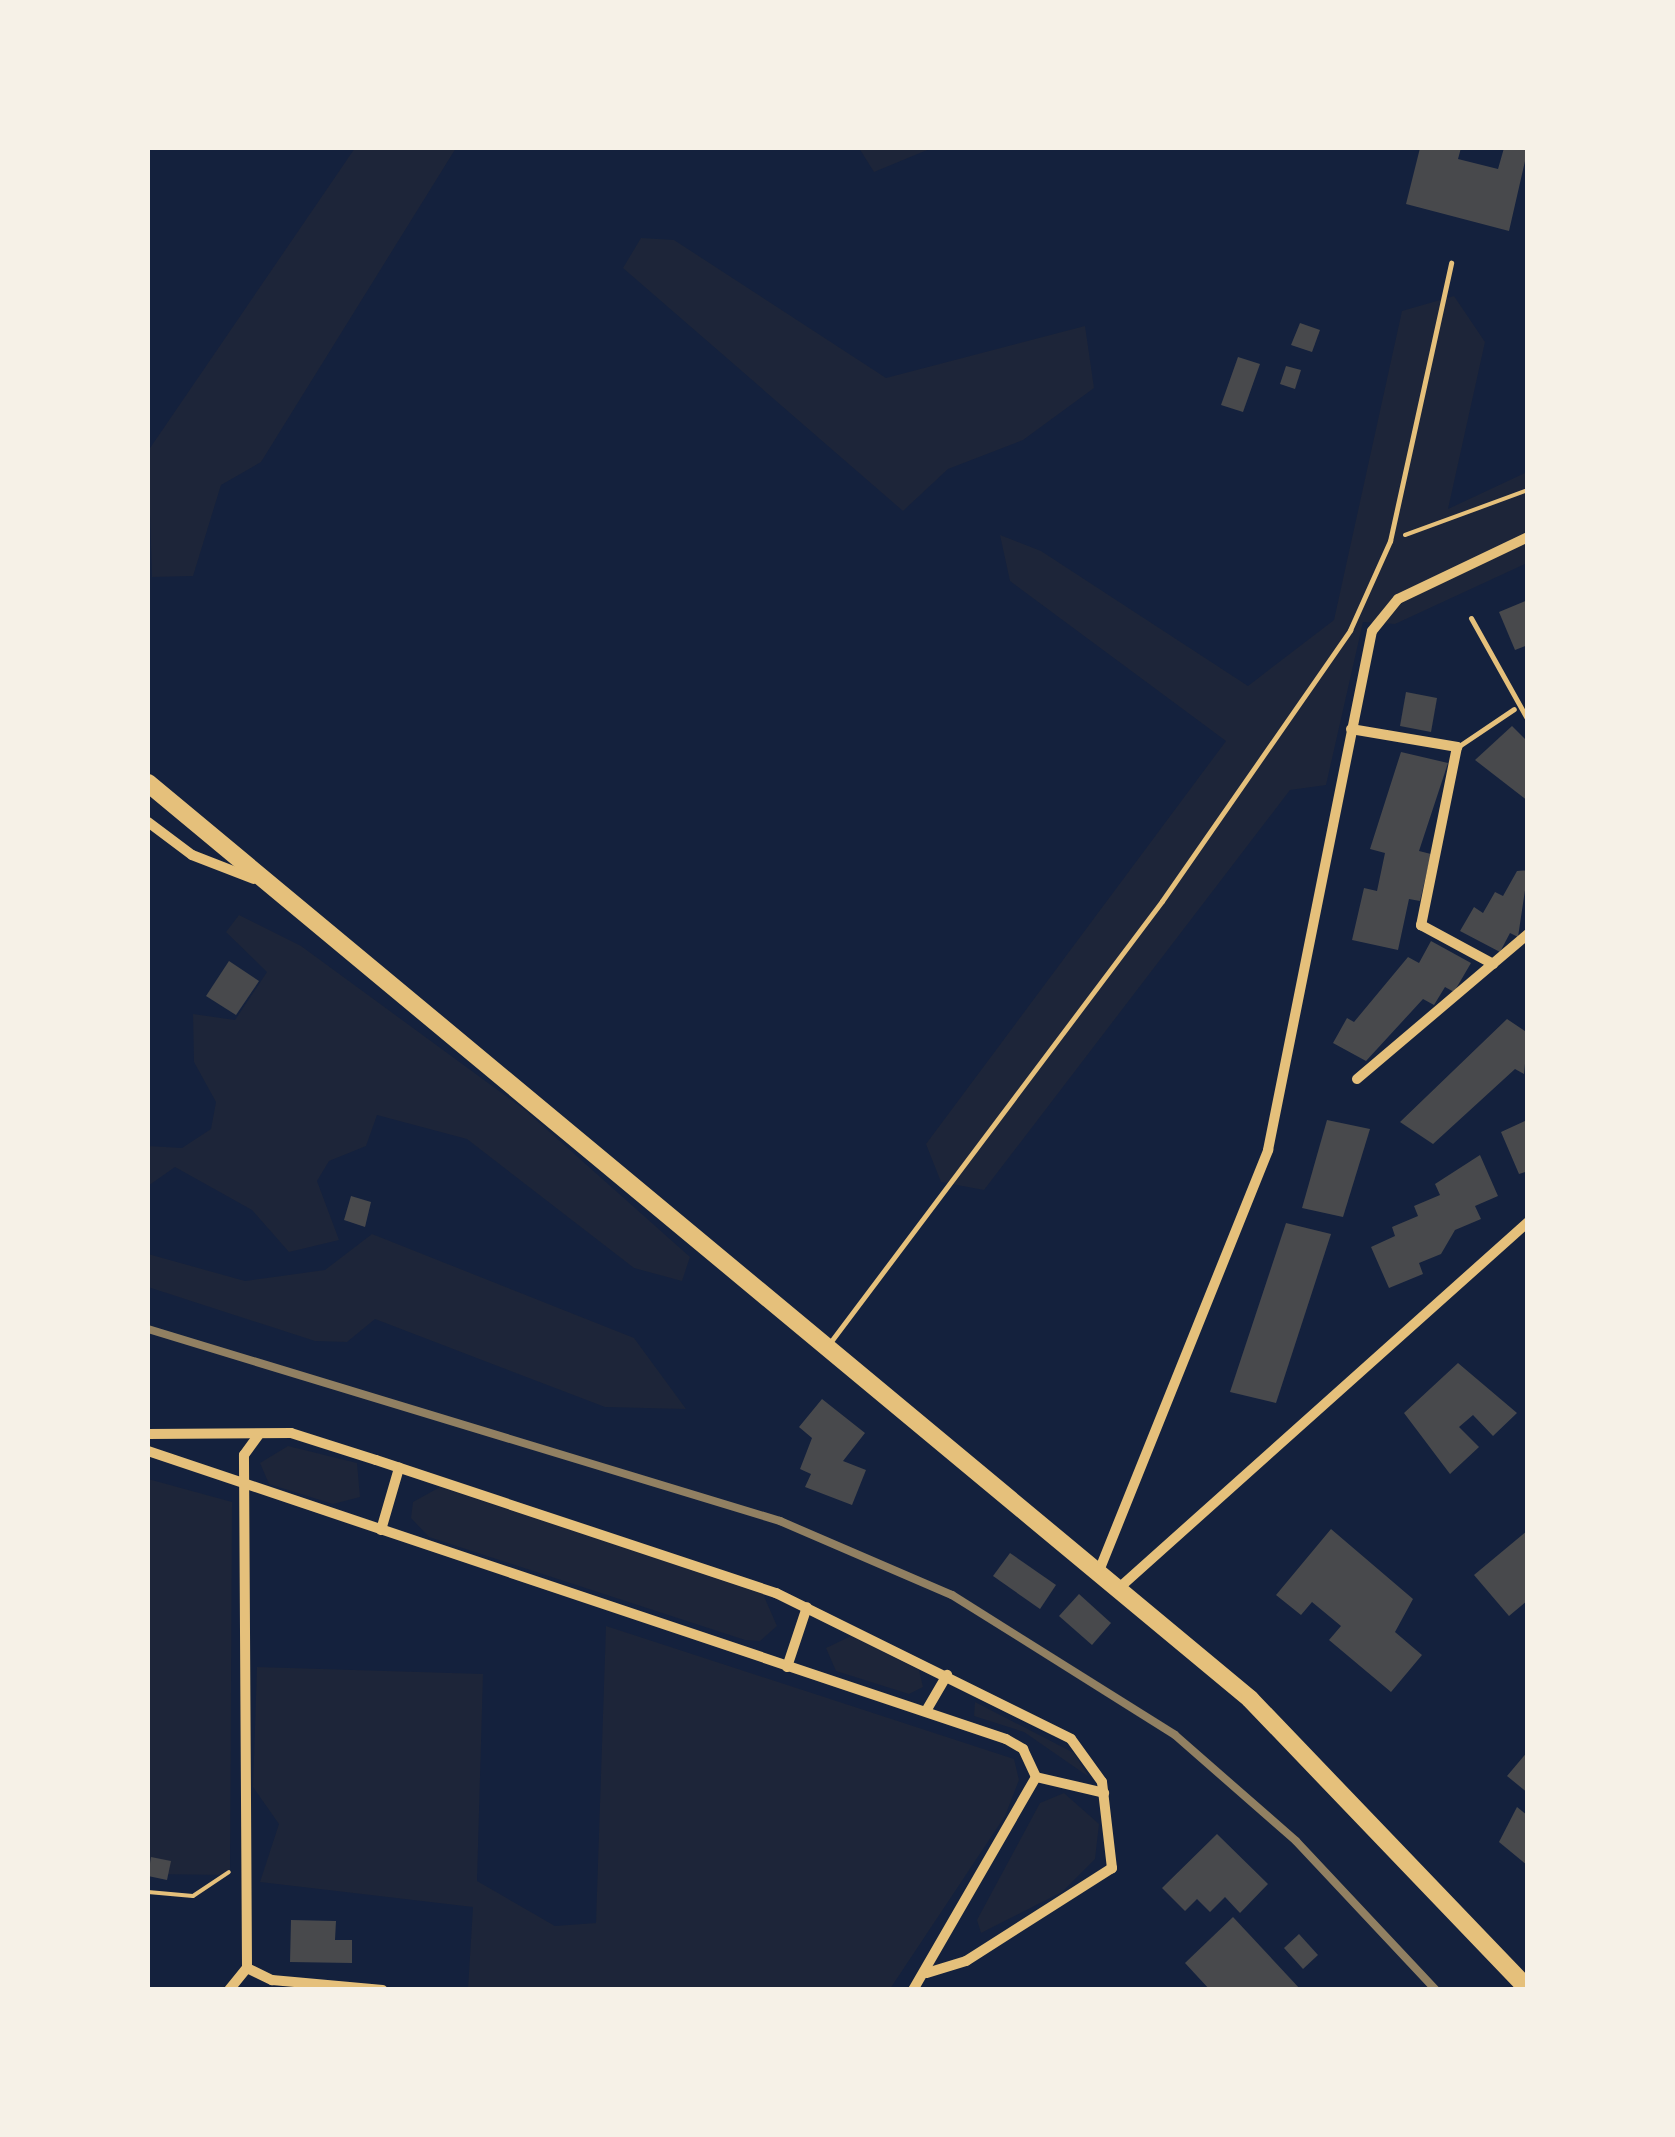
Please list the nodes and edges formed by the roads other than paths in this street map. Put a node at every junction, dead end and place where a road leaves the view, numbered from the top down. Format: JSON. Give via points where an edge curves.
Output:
{"nodes":[{"id":1,"x":1451,"y":262,"type":"dead end"},
{"id":2,"x":1528,"y":537,"type":"edge"},
{"id":3,"x":1471,"y":618,"type":"dead end"},
{"id":4,"x":1514,"y":709,"type":"junction"},
{"id":5,"x":1528,"y":720,"type":"edge"},
{"id":6,"x":1351,"y":730,"type":"junction"},
{"id":7,"x":1457,"y":747,"type":"junction"},
{"id":8,"x":148,"y":782,"type":"edge"},
{"id":9,"x":148,"y":822,"type":"edge"},
{"id":10,"x":254,"y":879,"type":"junction"},
{"id":11,"x":1528,"y":934,"type":"edge"},
{"id":12,"x":1493,"y":964,"type":"junction"},
{"id":13,"x":1357,"y":1079,"type":"dead end"},
{"id":14,"x":1528,"y":1222,"type":"edge"},
{"id":15,"x":824,"y":1350,"type":"junction"},
{"id":16,"x":148,"y":1434,"type":"edge"},
{"id":17,"x":259,"y":1434,"type":"junction"},
{"id":18,"x":148,"y":1451,"type":"edge"},
{"id":19,"x":398,"y":1468,"type":"junction"},
{"id":20,"x":246,"y":1481,"type":"junction"},
{"id":21,"x":382,"y":1530,"type":"junction"},
{"id":22,"x":1099,"y":1571,"type":"junction"},
{"id":23,"x":1118,"y":1588,"type":"junction"},
{"id":24,"x":807,"y":1608,"type":"junction"},
{"id":25,"x":787,"y":1667,"type":"junction"},
{"id":26,"x":947,"y":1674,"type":"junction"},
{"id":27,"x":926,"y":1711,"type":"junction"},
{"id":28,"x":1036,"y":1777,"type":"junction"},
{"id":29,"x":1104,"y":1793,"type":"junction"},
{"id":30,"x":246,"y":1968,"type":"junction"},
{"id":31,"x":927,"y":1973,"type":"junction"},
{"id":32,"x":1528,"y":1989,"type":"edge"},
{"id":33,"x":229,"y":1990,"type":"edge"},
{"id":34,"x":383,"y":1990,"type":"edge"},
{"id":35,"x":913,"y":1990,"type":"edge"},
{"id":36,"x":926,"y":1990,"type":"edge"}],
"edges":[{"from":1,"to":15,"type":"lane","via":[[1390,541],[1350,630],[1162,900]]},
{"from":2,"to":6,"type":"street","via":[[1380,614]]},
{"from":3,"to":4,"type":"lane"},
{"from":4,"to":5,"type":"lane"},
{"from":4,"to":7,"type":"lane"},
{"from":6,"to":7,"type":"street"},
{"from":6,"to":22,"type":"street","via":[[1268,1150]]},
{"from":7,"to":12,"type":"street","via":[[1421,925]]},
{"from":8,"to":10,"type":"main road"},
{"from":9,"to":10,"type":"street","via":[[192,855]]},
{"from":10,"to":15,"type":"main road"},
{"from":11,"to":12,"type":"street"},
{"from":12,"to":13,"type":"street"},
{"from":14,"to":23,"type":"street"},
{"from":15,"to":22,"type":"main road"},
{"from":16,"to":17,"type":"street"},
{"from":17,"to":19,"type":"street","via":[[291,1433]]},
{"from":17,"to":20,"type":"street","via":[[244,1455]]},
{"from":18,"to":20,"type":"street"},
{"from":19,"to":21,"type":"street"},
{"from":19,"to":24,"type":"street"},
{"from":20,"to":21,"type":"street"},
{"from":20,"to":30,"type":"street"},
{"from":21,"to":25,"type":"street"},
{"from":22,"to":23,"type":"main road"},
{"from":23,"to":32,"type":"main road","via":[[1308,1754]]},
{"from":24,"to":25,"type":"street"},
{"from":24,"to":26,"type":"street"},
{"from":25,"to":27,"type":"street"},
{"from":26,"to":27,"type":"street"},
{"from":26,"to":29,"type":"street","via":[[1071,1740]]},
{"from":27,"to":28,"type":"street","via":[[1023,1749]]},
{"from":28,"to":29,"type":"street"},
{"from":28,"to":31,"type":"street"},
{"from":29,"to":31,"type":"street","via":[[1114,1854],[1104,1879],[966,1961]]},
{"from":30,"to":33,"type":"street"},
{"from":30,"to":34,"type":"street","via":[[272,1980]]},
{"from":31,"to":35,"type":"street"},
{"from":31,"to":36,"type":"street"}]}
